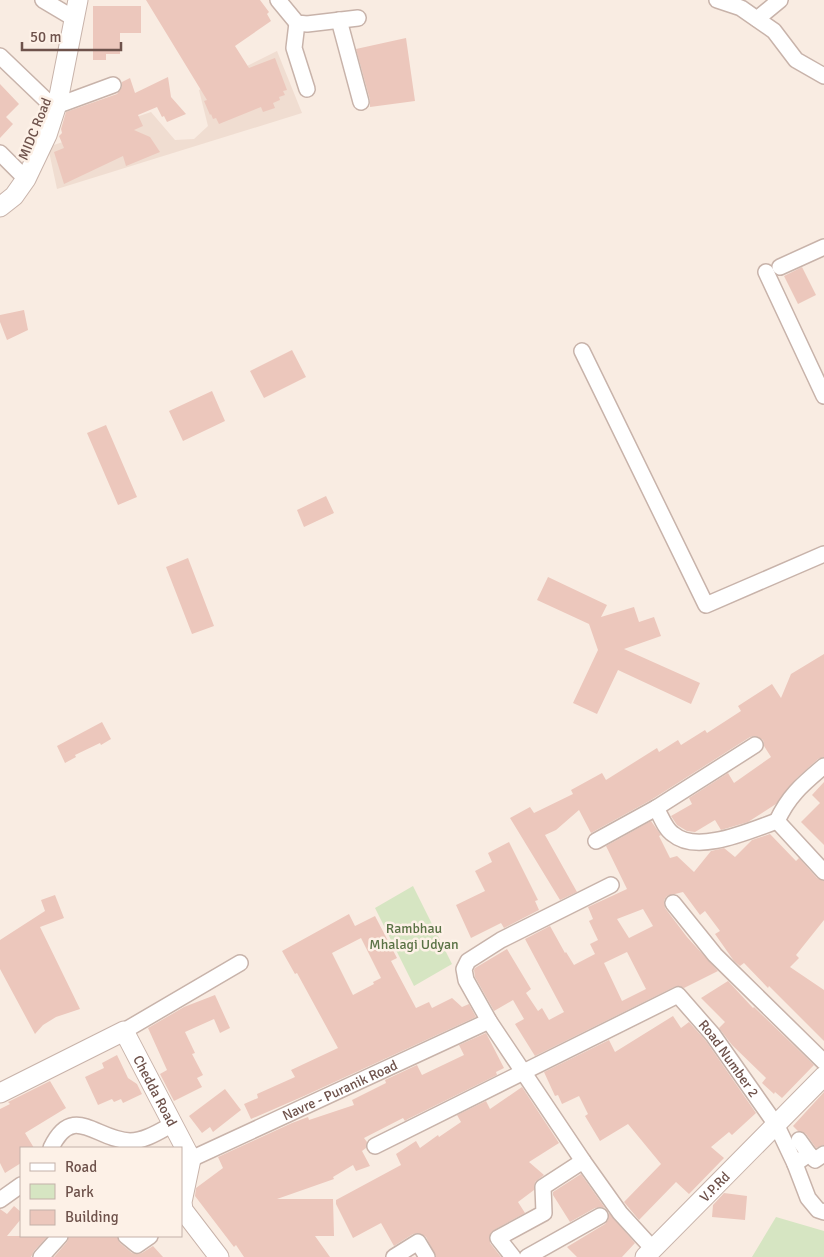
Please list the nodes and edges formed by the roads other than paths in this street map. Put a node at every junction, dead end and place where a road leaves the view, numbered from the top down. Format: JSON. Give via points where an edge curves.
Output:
{"nodes":[{"id":1,"x":44,"y":0,"type":"edge"},
{"id":2,"x":78,"y":0,"type":"edge"},
{"id":3,"x":278,"y":0,"type":"edge"},
{"id":4,"x":717,"y":0,"type":"edge"},
{"id":5,"x":780,"y":0,"type":"edge"},
{"id":6,"x":69,"y":11,"type":"edge"},
{"id":7,"x":358,"y":18,"type":"dead end"},
{"id":8,"x":757,"y":19,"type":"junction"},
{"id":9,"x":339,"y":20,"type":"junction"},
{"id":10,"x":297,"y":23,"type":"junction"},
{"id":11,"x":0,"y":56,"type":"edge"},
{"id":12,"x":824,"y":76,"type":"edge"},
{"id":13,"x":113,"y":85,"type":"dead end"},
{"id":14,"x":307,"y":88,"type":"dead end"},
{"id":15,"x":360,"y":102,"type":"dead end"},
{"id":16,"x":52,"y":104,"type":"junction"},
{"id":17,"x":0,"y":153,"type":"edge"},
{"id":18,"x":22,"y":175,"type":"junction"},
{"id":19,"x":0,"y":193,"type":"edge"},
{"id":20,"x":0,"y":207,"type":"edge"},
{"id":21,"x":824,"y":247,"type":"edge"},
{"id":22,"x":780,"y":267,"type":"dead end"},
{"id":23,"x":766,"y":272,"type":"dead end"},
{"id":24,"x":582,"y":351,"type":"dead end"},
{"id":25,"x":824,"y":396,"type":"edge"},
{"id":26,"x":824,"y":554,"type":"edge"},
{"id":27,"x":755,"y":745,"type":"dead end"},
{"id":28,"x":824,"y":766,"type":"edge"},
{"id":29,"x":656,"y":808,"type":"junction"},
{"id":30,"x":777,"y":822,"type":"junction"},
{"id":31,"x":596,"y":842,"type":"dead end"},
{"id":32,"x":824,"y":872,"type":"edge"},
{"id":33,"x":611,"y":885,"type":"dead end"},
{"id":34,"x":673,"y":903,"type":"dead end"},
{"id":35,"x":240,"y":963,"type":"dead end"},
{"id":36,"x":489,"y":1021,"type":"junction"},
{"id":37,"x":124,"y":1031,"type":"junction"},
{"id":38,"x":824,"y":1062,"type":"edge"},
{"id":39,"x":524,"y":1072,"type":"junction"},
{"id":40,"x":824,"y":1076,"type":"edge"},
{"id":41,"x":0,"y":1093,"type":"edge"},
{"id":42,"x":173,"y":1124,"type":"junction"},
{"id":43,"x":777,"y":1126,"type":"junction"},
{"id":44,"x":799,"y":1140,"type":"dead end"},
{"id":45,"x":375,"y":1146,"type":"dead end"},
{"id":46,"x":52,"y":1147,"type":"edge"},
{"id":47,"x":816,"y":1154,"type":"edge"},
{"id":48,"x":191,"y":1159,"type":"junction"},
{"id":49,"x":583,"y":1161,"type":"junction"},
{"id":50,"x":795,"y":1164,"type":"junction"},
{"id":51,"x":20,"y":1186,"type":"edge"},
{"id":52,"x":0,"y":1200,"type":"edge"},
{"id":53,"x":182,"y":1211,"type":"edge"},
{"id":54,"x":824,"y":1212,"type":"edge"},
{"id":55,"x":600,"y":1216,"type":"dead end"},
{"id":56,"x":59,"y":1237,"type":"edge"},
{"id":57,"x":127,"y":1237,"type":"edge"},
{"id":58,"x":149,"y":1237,"type":"edge"},
{"id":59,"x":649,"y":1253,"type":"edge"},
{"id":60,"x":41,"y":1257,"type":"edge"},
{"id":61,"x":219,"y":1257,"type":"edge"},
{"id":62,"x":394,"y":1257,"type":"edge"},
{"id":63,"x":427,"y":1257,"type":"edge"},
{"id":64,"x":513,"y":1257,"type":"edge"},
{"id":65,"x":527,"y":1257,"type":"edge"}],
"edges":[{"from":1,"to":6,"type":"street"},
{"from":2,"to":6,"type":"street","name":"MIDC Road"},
{"from":3,"to":10,"type":"street"},
{"from":4,"to":8,"type":"street","via":[[740,8]]},
{"from":5,"to":8,"type":"street"},
{"from":6,"to":16,"type":"street","name":"MIDC Road"},
{"from":7,"to":9,"type":"street"},
{"from":8,"to":12,"type":"street","via":[[774,31],[796,60]]},
{"from":9,"to":10,"type":"street"},
{"from":9,"to":15,"type":"street"},
{"from":10,"to":14,"type":"street","via":[[294,48]]},
{"from":11,"to":16,"type":"street"},
{"from":13,"to":16,"type":"street"},
{"from":16,"to":18,"type":"street","name":"MIDC Road"},
{"from":17,"to":18,"type":"street"},
{"from":18,"to":19,"type":"street","name":"MIDC Road"},
{"from":18,"to":20,"type":"street","via":[[14,196]]},
{"from":21,"to":22,"type":"street"},
{"from":23,"to":25,"type":"street"},
{"from":24,"to":26,"type":"street","via":[[706,605]]},
{"from":27,"to":29,"type":"street"},
{"from":28,"to":30,"type":"street","via":[[794,793]]},
{"from":29,"to":30,"type":"street","via":[[671,833],[683,842],[730,839]]},
{"from":29,"to":31,"type":"street"},
{"from":30,"to":32,"type":"street"},
{"from":33,"to":36,"type":"street","via":[[501,940],[468,961],[464,969],[466,980]]},
{"from":34,"to":38,"type":"street","via":[[715,955]]},
{"from":35,"to":37,"type":"street"},
{"from":36,"to":39,"type":"street"},
{"from":36,"to":48,"type":"street","name":"Navre - Puranik Road"},
{"from":37,"to":41,"type":"street"},
{"from":37,"to":42,"type":"street","name":"Chedda Road"},
{"from":39,"to":43,"type":"street","name":"Road Number 2","via":[[678,995],[713,1035]]},
{"from":39,"to":45,"type":"street"},
{"from":39,"to":49,"type":"street"},
{"from":40,"to":43,"type":"street","name":"V.P.Rd"},
{"from":42,"to":46,"type":"street","via":[[146,1138],[131,1141],[114,1139],[79,1125],[65,1128]]},
{"from":42,"to":48,"type":"street","name":"Chedda Road"},
{"from":43,"to":50,"type":"street"},
{"from":43,"to":59,"type":"street","name":"V.P.Rd"},
{"from":44,"to":47,"type":"street"},
{"from":47,"to":50,"type":"street"},
{"from":48,"to":53,"type":"street"},
{"from":49,"to":59,"type":"street"},
{"from":49,"to":64,"type":"street","via":[[543,1187],[544,1213],[498,1238]]},
{"from":50,"to":54,"type":"street","via":[[808,1198]]},
{"from":51,"to":52,"type":"street"},
{"from":53,"to":61,"type":"street"},
{"from":55,"to":65,"type":"street"},
{"from":56,"to":60,"type":"street"},
{"from":57,"to":58,"type":"street","via":[[137,1246]]},
{"from":62,"to":63,"type":"street","via":[[418,1242]]}]}
